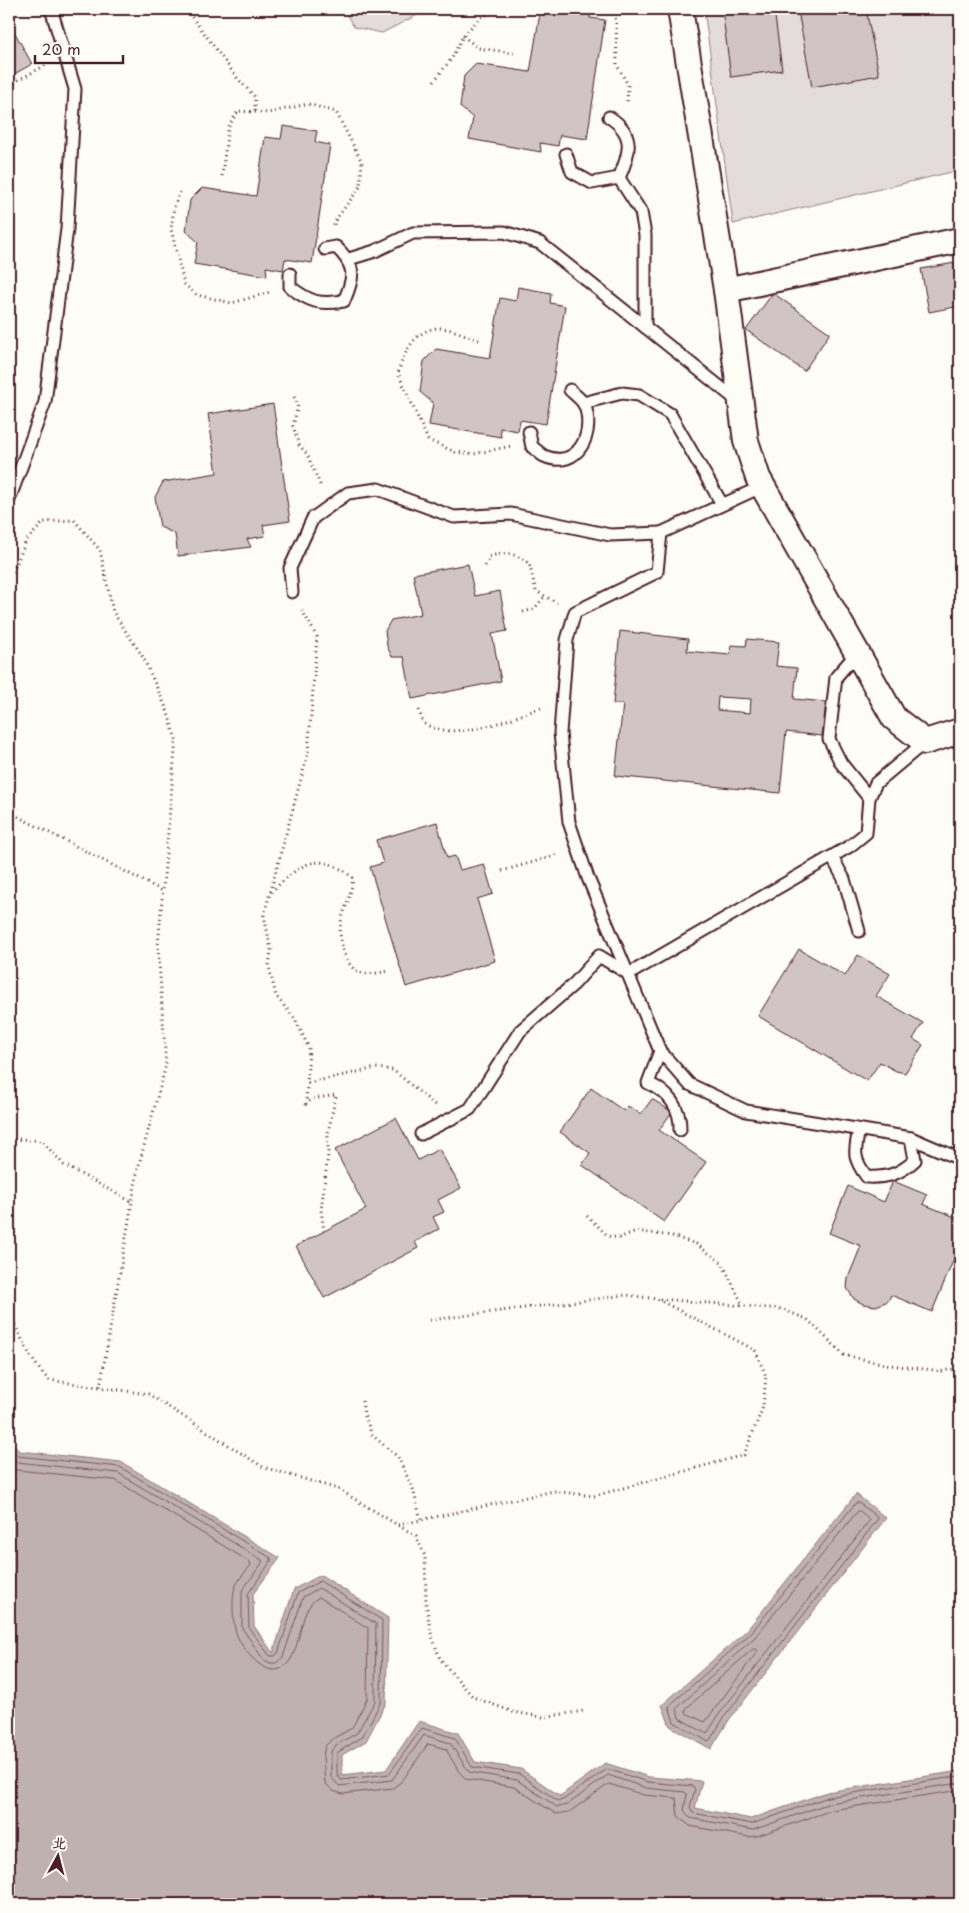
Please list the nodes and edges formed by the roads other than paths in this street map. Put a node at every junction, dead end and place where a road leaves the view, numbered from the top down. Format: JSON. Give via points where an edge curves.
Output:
{"nodes":[{"id":1,"x":49,"y":9,"type":"edge"},
{"id":2,"x":680,"y":9,"type":"edge"},
{"id":3,"x":609,"y":117,"type":"dead end"},
{"id":4,"x":566,"y":154,"type":"dead end"},
{"id":5,"x":619,"y":178,"type":"junction"},
{"id":6,"x":960,"y":240,"type":"edge"},
{"id":7,"x":330,"y":248,"type":"road end"},
{"id":8,"x":349,"y":259,"type":"junction"},
{"id":9,"x":290,"y":274,"type":"dead end"},
{"id":10,"x":726,"y":290,"type":"junction"},
{"id":11,"x":645,"y":327,"type":"junction"},
{"id":12,"x":570,"y":390,"type":"dead end"},
{"id":13,"x":583,"y":403,"type":"junction"},
{"id":14,"x":741,"y":403,"type":"junction"},
{"id":15,"x":530,"y":438,"type":"road end"},
{"id":16,"x":763,"y":486,"type":"junction"},
{"id":17,"x":9,"y":500,"type":"edge"},
{"id":18,"x":722,"y":504,"type":"junction"},
{"id":19,"x":661,"y":533,"type":"junction"},
{"id":20,"x":292,"y":592,"type":"road end"},
{"id":21,"x":856,"y":654,"type":"junction"},
{"id":22,"x":960,"y":731,"type":"edge"},
{"id":23,"x":925,"y":742,"type":"junction"},
{"id":24,"x":869,"y":798,"type":"junction"},
{"id":25,"x":832,"y":857,"type":"junction"},
{"id":26,"x":859,"y":931,"type":"dead end"},
{"id":27,"x":629,"y":974,"type":"junction"},
{"id":28,"x":660,"y":1051,"type":"junction"},
{"id":29,"x":680,"y":1130,"type":"dead end"},
{"id":30,"x":859,"y":1130,"type":"junction"},
{"id":31,"x":421,"y":1134,"type":"dead end"},
{"id":32,"x":911,"y":1138,"type":"junction"},
{"id":33,"x":960,"y":1158,"type":"edge"}],
"edges":[{"from":1,"to":17,"type":"lane","via":[[75,89],[67,229],[46,402]]},
{"from":2,"to":10,"type":"street"},
{"from":3,"to":5,"type":"lane","via":[[620,124],[630,154]]},
{"from":4,"to":5,"type":"lane","via":[[572,172],[592,183]]},
{"from":5,"to":11,"type":"lane","via":[[641,212],[645,235]]},
{"from":6,"to":10,"type":"street"},
{"from":7,"to":8,"type":"lane"},
{"from":8,"to":9,"type":"lane","via":[[353,280],[344,301],[325,304],[306,298],[290,287]]},
{"from":8,"to":11,"type":"lane","via":[[413,233],[504,232],[540,243]]},
{"from":10,"to":14,"type":"street"},
{"from":11,"to":14,"type":"lane"},
{"from":12,"to":13,"type":"lane"},
{"from":13,"to":15,"type":"lane","via":[[588,426],[586,442],[576,454],[562,459],[545,456],[532,446]]},
{"from":13,"to":18,"type":"lane","via":[[622,393],[639,395],[670,414]]},
{"from":14,"to":16,"type":"street","via":[[746,441]]},
{"from":16,"to":18,"type":"lane"},
{"from":16,"to":21,"type":"street"},
{"from":18,"to":19,"type":"lane"},
{"from":19,"to":20,"type":"lane","via":[[610,536],[511,514],[454,517],[378,489],[348,494],[313,518],[290,568]]},
{"from":19,"to":27,"type":"lane","via":[[658,572],[575,612],[567,640],[562,700],[560,734],[569,822]]},
{"from":21,"to":23,"type":"street","via":[[894,718]]},
{"from":21,"to":24,"type":"lane","via":[[836,677],[830,739],[841,763]]},
{"from":22,"to":23,"type":"street"},
{"from":23,"to":24,"type":"lane","via":[[876,784]]},
{"from":24,"to":25,"type":"lane","via":[[866,833]]},
{"from":25,"to":26,"type":"lane","via":[[844,879]]},
{"from":25,"to":27,"type":"lane"},
{"from":27,"to":28,"type":"lane"},
{"from":27,"to":31,"type":"lane","via":[[599,956],[574,984],[520,1031],[470,1109]]},
{"from":28,"to":29,"type":"lane","via":[[648,1083],[659,1088],[675,1105],[680,1116]]},
{"from":28,"to":30,"type":"lane","via":[[689,1084],[746,1111]]},
{"from":30,"to":32,"type":"lane"},
{"from":30,"to":32,"type":"lane","via":[[857,1164],[867,1178],[884,1178],[904,1170],[915,1160]]},
{"from":32,"to":33,"type":"lane"}]}
